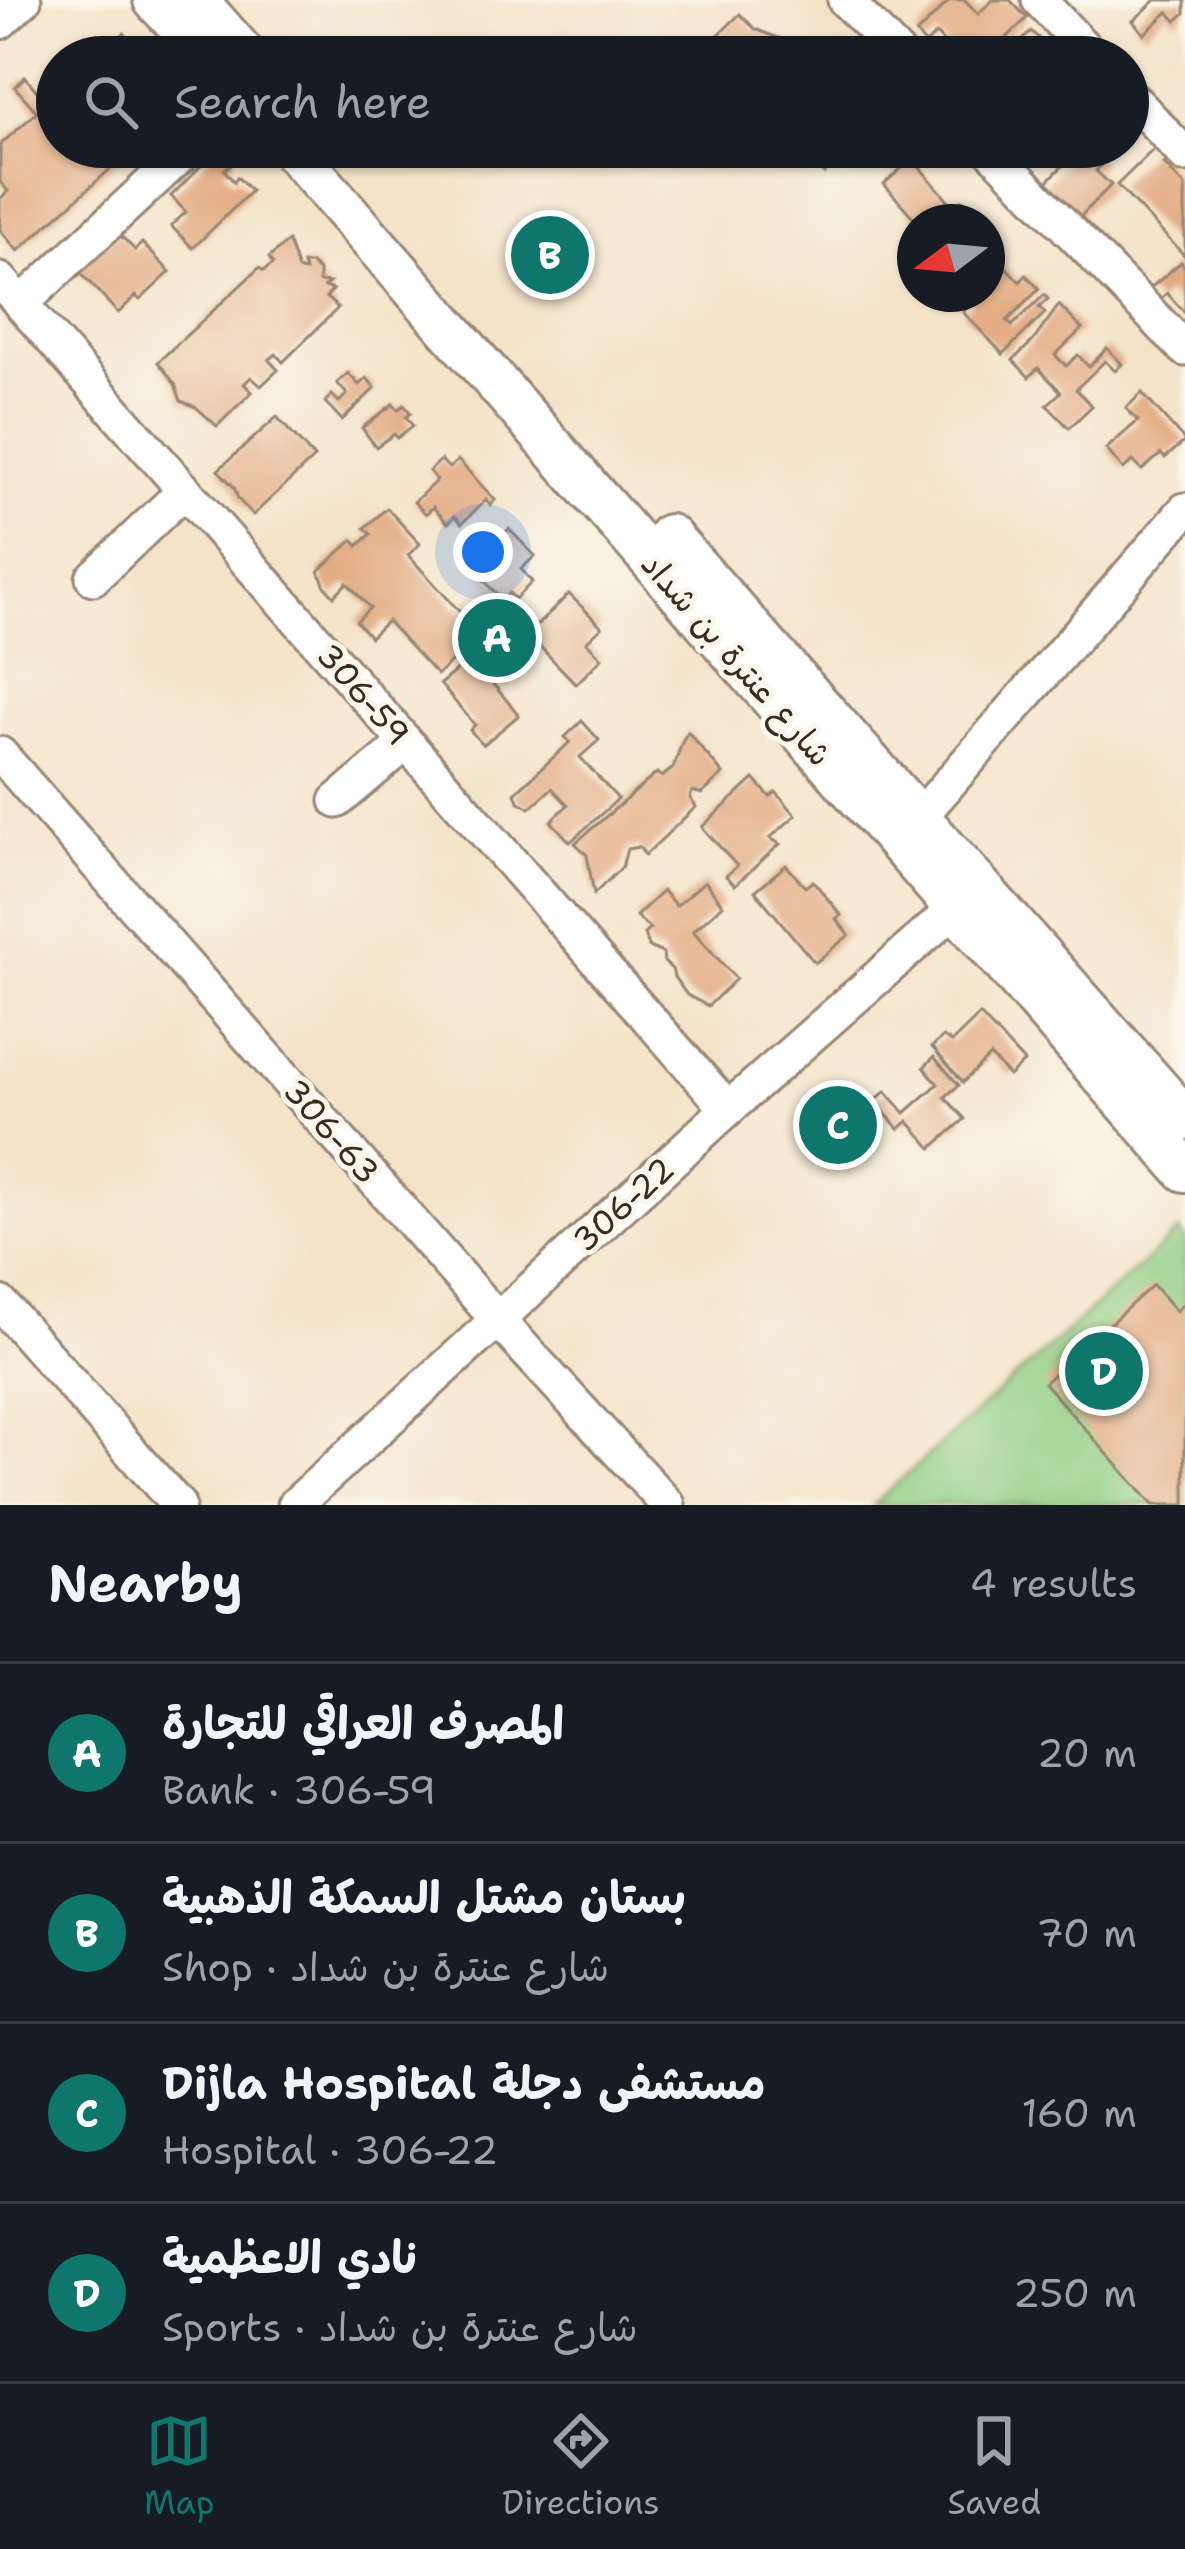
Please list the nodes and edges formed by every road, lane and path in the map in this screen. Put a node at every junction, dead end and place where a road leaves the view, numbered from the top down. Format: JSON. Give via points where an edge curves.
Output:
{"nodes":[{"id":1,"x":24,"y":0,"type":"edge"},
{"id":2,"x":155,"y":0,"type":"edge"},
{"id":3,"x":196,"y":0,"type":"edge"},
{"id":4,"x":845,"y":0,"type":"edge"},
{"id":5,"x":1039,"y":0,"type":"edge"},
{"id":6,"x":0,"y":22,"type":"edge"},
{"id":7,"x":188,"y":36,"type":"edge"},
{"id":8,"x":228,"y":36,"type":"edge"},
{"id":9,"x":880,"y":36,"type":"edge"},
{"id":10,"x":1073,"y":36,"type":"edge"},
{"id":11,"x":1149,"y":116,"type":"edge"},
{"id":12,"x":1185,"y":154,"type":"edge"},
{"id":13,"x":163,"y":168,"type":"edge"},
{"id":14,"x":308,"y":168,"type":"edge"},
{"id":15,"x":344,"y":168,"type":"edge"},
{"id":16,"x":1008,"y":168,"type":"edge"},
{"id":17,"x":7,"y":291,"type":"edge"},
{"id":18,"x":1185,"y":349,"type":"edge"},
{"id":19,"x":185,"y":490,"type":"junction"},
{"id":20,"x":1185,"y":510,"type":"edge"},
{"id":21,"x":93,"y":578,"type":"dead end"},
{"id":22,"x":406,"y":743,"type":"junction"},
{"id":23,"x":0,"y":754,"type":"edge"},
{"id":24,"x":338,"y":802,"type":"dead end"},
{"id":25,"x":918,"y":819,"type":"junction"},
{"id":26,"x":956,"y":908,"type":"junction"},
{"id":27,"x":728,"y":1109,"type":"junction"},
{"id":28,"x":1185,"y":1119,"type":"edge"},
{"id":29,"x":1185,"y":1170,"type":"edge"},
{"id":30,"x":0,"y":1303,"type":"edge"},
{"id":31,"x":497,"y":1319,"type":"junction"},
{"id":32,"x":178,"y":1505,"type":"edge"},
{"id":33,"x":296,"y":1505,"type":"edge"},
{"id":34,"x":668,"y":1505,"type":"edge"}],
"edges":[{"from":1,"to":6,"type":"street"},
{"from":2,"to":7,"type":"main road"},
{"from":3,"to":8,"type":"main road"},
{"from":4,"to":9,"type":"street"},
{"from":5,"to":10,"type":"street"},
{"from":11,"to":12,"type":"street"},
{"from":13,"to":17,"type":"street"},
{"from":14,"to":26,"type":"main road","name":"شارع عنترة بن شداد"},
{"from":15,"to":25,"type":"main road","name":"شارع عنترة بن شداد"},
{"from":16,"to":18,"type":"street"},
{"from":17,"to":19,"type":"street","name":"306-59"},
{"from":19,"to":21,"type":"street"},
{"from":19,"to":22,"type":"street","name":"306-59"},
{"from":20,"to":25,"type":"street"},
{"from":22,"to":24,"type":"street"},
{"from":22,"to":27,"type":"street","name":"306-59"},
{"from":23,"to":31,"type":"street","name":"306-63"},
{"from":25,"to":28,"type":"main road","name":"شارع عنترة بن شداد"},
{"from":26,"to":27,"type":"street","name":"306-22"},
{"from":26,"to":29,"type":"main road","name":"شارع عنترة بن شداد"},
{"from":27,"to":31,"type":"street","name":"306-22"},
{"from":30,"to":32,"type":"street"},
{"from":31,"to":33,"type":"street","name":"306-22"},
{"from":31,"to":34,"type":"street","name":"306-63"}]}
